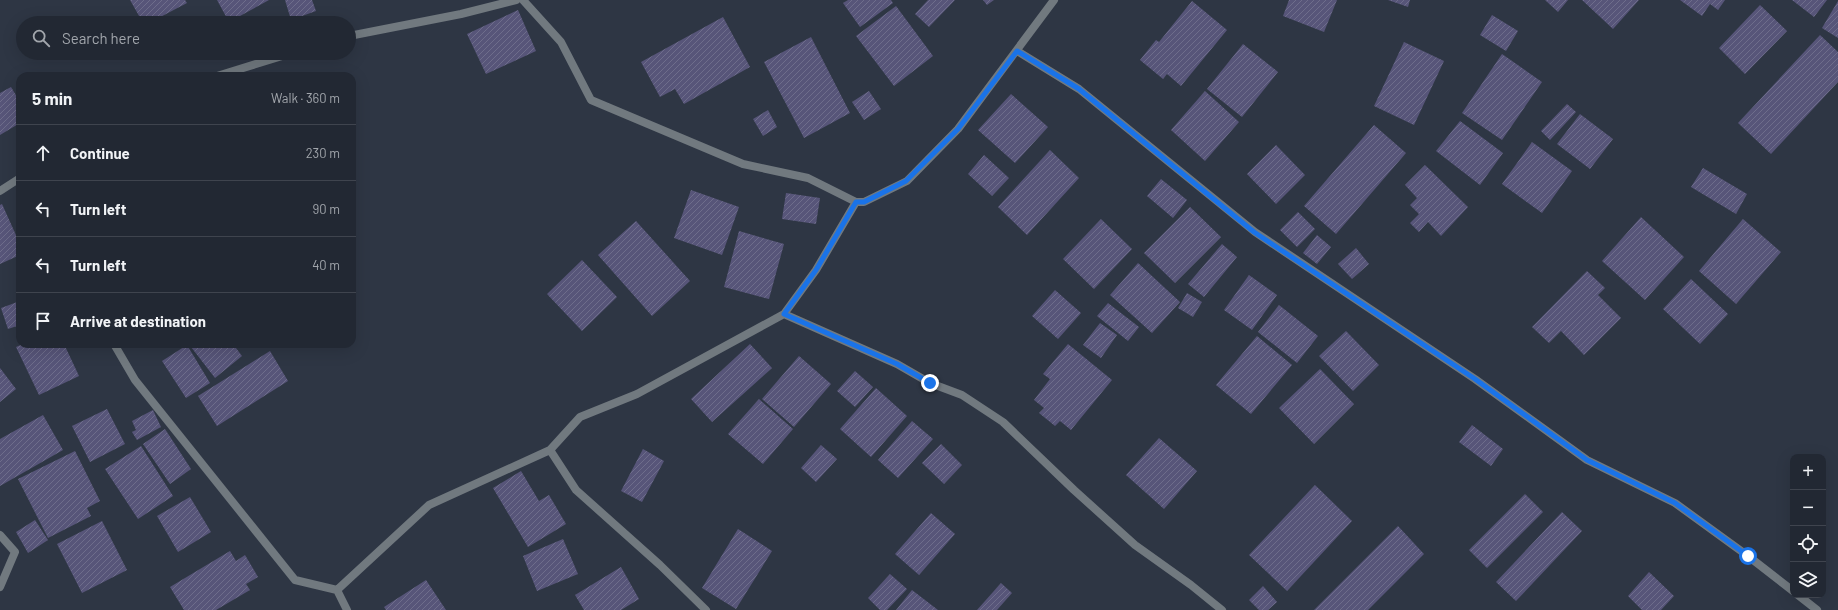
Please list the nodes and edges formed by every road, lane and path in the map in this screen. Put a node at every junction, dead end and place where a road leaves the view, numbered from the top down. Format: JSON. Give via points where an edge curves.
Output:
{"nodes":[{"id":1,"x":516,"y":0,"type":"edge"},
{"id":2,"x":524,"y":0,"type":"edge"},
{"id":3,"x":1054,"y":0,"type":"edge"},
{"id":4,"x":356,"y":35,"type":"edge"},
{"id":5,"x":1017,"y":51,"type":"junction"},
{"id":6,"x":269,"y":60,"type":"edge"},
{"id":7,"x":230,"y":72,"type":"edge"},
{"id":8,"x":16,"y":182,"type":"edge"},
{"id":9,"x":0,"y":192,"type":"edge"},
{"id":10,"x":856,"y":202,"type":"junction"},
{"id":11,"x":784,"y":314,"type":"junction"},
{"id":12,"x":116,"y":348,"type":"edge"},
{"id":13,"x":550,"y":450,"type":"junction"},
{"id":14,"x":0,"y":535,"type":"edge"},
{"id":15,"x":0,"y":587,"type":"edge"},
{"id":16,"x":1790,"y":589,"type":"edge"},
{"id":17,"x":337,"y":590,"type":"junction"},
{"id":18,"x":1802,"y":598,"type":"edge"},
{"id":19,"x":347,"y":610,"type":"edge"},
{"id":20,"x":706,"y":610,"type":"edge"},
{"id":21,"x":1222,"y":610,"type":"edge"},
{"id":22,"x":1817,"y":610,"type":"edge"}],
"edges":[{"from":1,"to":4,"type":"street","via":[[461,14]]},
{"from":2,"to":10,"type":"street","via":[[560,42],[591,100],[743,164],[808,178]]},
{"from":3,"to":5,"type":"street"},
{"from":5,"to":10,"type":"street","via":[[958,129],[906,181],[864,202]]},
{"from":5,"to":16,"type":"street","via":[[1079,89],[1254,232],[1475,379],[1587,460],[1675,503]]},
{"from":6,"to":7,"type":"street"},
{"from":8,"to":9,"type":"street"},
{"from":10,"to":11,"type":"street","via":[[816,270]]},
{"from":11,"to":13,"type":"street","via":[[637,394],[580,417]]},
{"from":11,"to":21,"type":"street","via":[[897,364],[930,383],[962,395],[1002,422],[1135,545],[1191,584]]},
{"from":12,"to":17,"type":"street","via":[[135,380],[295,580]]},
{"from":13,"to":17,"type":"street","via":[[429,505]]},
{"from":13,"to":20,"type":"street","via":[[576,490],[660,564]]},
{"from":14,"to":15,"type":"street","via":[[15,552]]},
{"from":17,"to":19,"type":"street"},
{"from":18,"to":22,"type":"street"}]}
